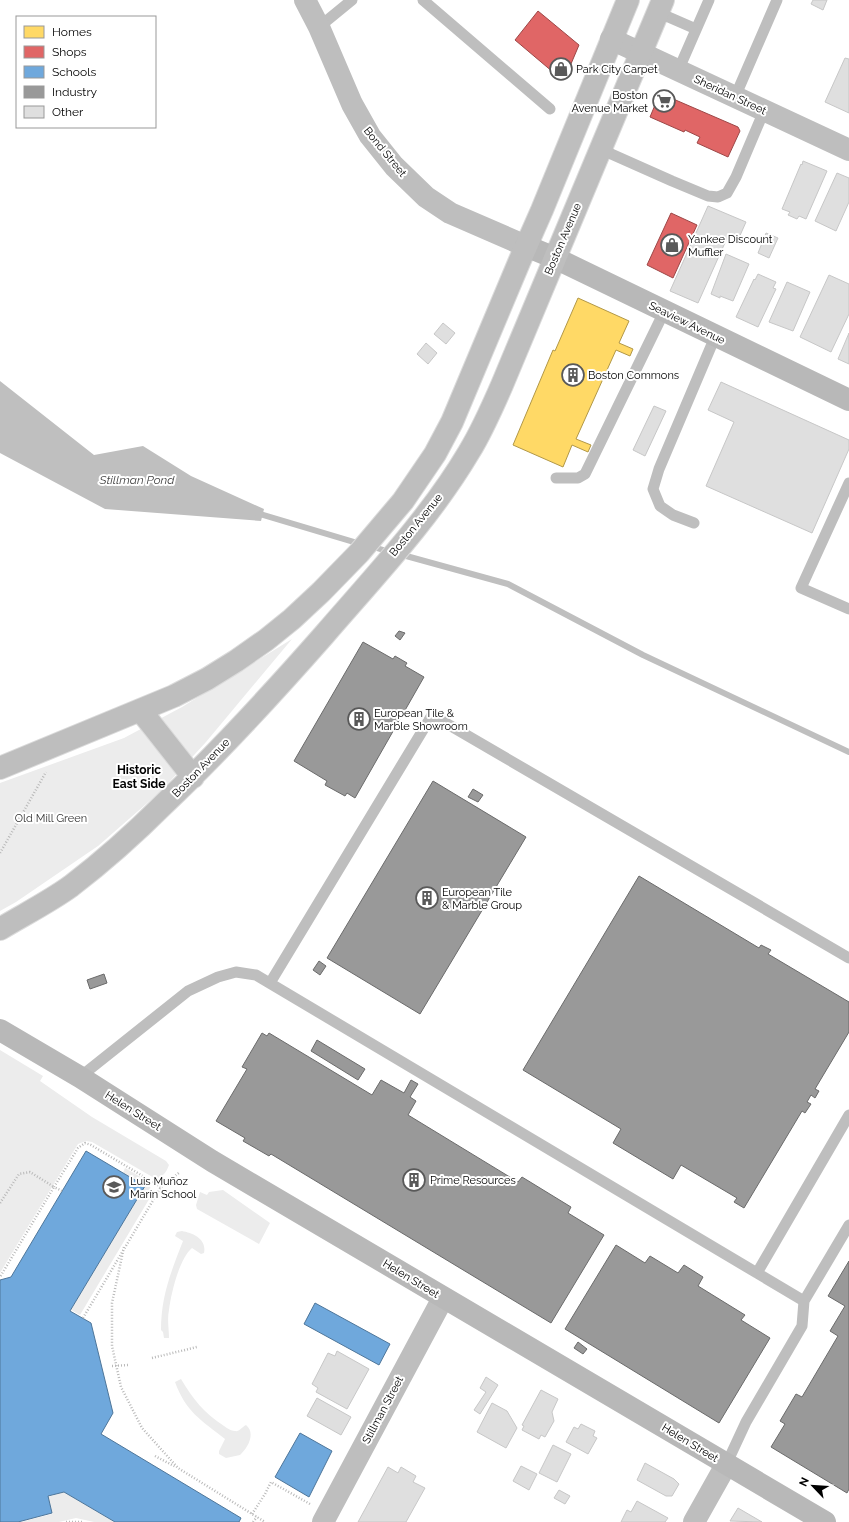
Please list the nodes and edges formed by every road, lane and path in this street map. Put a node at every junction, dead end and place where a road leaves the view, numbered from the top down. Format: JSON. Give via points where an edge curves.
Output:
{"nodes":[{"id":1,"x":305,"y":0,"type":"edge"},
{"id":2,"x":352,"y":0,"type":"edge"},
{"id":3,"x":423,"y":0,"type":"edge"},
{"id":4,"x":628,"y":0,"type":"edge"},
{"id":5,"x":709,"y":0,"type":"edge"},
{"id":6,"x":777,"y":0,"type":"edge"},
{"id":7,"x":660,"y":6,"type":"edge"},
{"id":8,"x":319,"y":26,"type":"junction"},
{"id":9,"x":696,"y":29,"type":"junction"},
{"id":10,"x":611,"y":39,"type":"junction"},
{"id":11,"x":641,"y":53,"type":"junction"},
{"id":12,"x":678,"y":71,"type":"junction"},
{"id":13,"x":735,"y":97,"type":"junction"},
{"id":14,"x":550,"y":109,"type":"dead end"},
{"id":15,"x":764,"y":111,"type":"junction"},
{"id":16,"x":572,"y":136,"type":"junction"},
{"id":17,"x":600,"y":149,"type":"junction"},
{"id":18,"x":849,"y":150,"type":"edge"},
{"id":19,"x":526,"y":246,"type":"junction"},
{"id":20,"x":555,"y":258,"type":"junction"},
{"id":21,"x":664,"y":312,"type":"junction"},
{"id":22,"x":716,"y":337,"type":"junction"},
{"id":23,"x":849,"y":400,"type":"edge"},
{"id":24,"x":556,"y":478,"type":"dead end"},
{"id":25,"x":849,"y":483,"type":"edge"},
{"id":26,"x":694,"y":523,"type":"dead end"},
{"id":27,"x":849,"y":609,"type":"edge"},
{"id":28,"x":141,"y":711,"type":"junction"},
{"id":29,"x":0,"y":768,"type":"edge"},
{"id":30,"x":46,"y":772,"type":"dead end"},
{"id":31,"x":193,"y":777,"type":"junction"},
{"id":32,"x":0,"y":853,"type":"edge"},
{"id":33,"x":0,"y":929,"type":"edge"},
{"id":34,"x":849,"y":958,"type":"edge"},
{"id":35,"x":270,"y":983,"type":"junction"},
{"id":36,"x":0,"y":1030,"type":"edge"},
{"id":37,"x":80,"y":1077,"type":"junction"},
{"id":38,"x":849,"y":1115,"type":"edge"},
{"id":39,"x":180,"y":1172,"type":"dead end"},
{"id":40,"x":54,"y":1187,"type":"junction"},
{"id":41,"x":161,"y":1187,"type":"junction"},
{"id":42,"x":62,"y":1191,"type":"dead end"},
{"id":43,"x":0,"y":1203,"type":"edge"},
{"id":44,"x":849,"y":1225,"type":"edge"},
{"id":45,"x":124,"y":1247,"type":"junction"},
{"id":46,"x":757,"y":1273,"type":"junction"},
{"id":47,"x":0,"y":1277,"type":"edge"},
{"id":48,"x":443,"y":1298,"type":"junction"},
{"id":49,"x":804,"y":1301,"type":"junction"},
{"id":50,"x":83,"y":1318,"type":"dead end"},
{"id":51,"x":197,"y":1347,"type":"dead end"},
{"id":52,"x":152,"y":1358,"type":"dead end"},
{"id":53,"x":128,"y":1365,"type":"dead end"},
{"id":54,"x":112,"y":1366,"type":"dead end"},
{"id":55,"x":117,"y":1366,"type":"junction"},
{"id":56,"x":155,"y":1456,"type":"dead end"},
{"id":57,"x":726,"y":1465,"type":"junction"},
{"id":58,"x":178,"y":1468,"type":"junction"},
{"id":59,"x":318,"y":1513,"type":"edge"},
{"id":60,"x":252,"y":1514,"type":"junction"},
{"id":61,"x":256,"y":1517,"type":"junction"},
{"id":62,"x":66,"y":1522,"type":"edge"},
{"id":63,"x":84,"y":1522,"type":"edge"},
{"id":64,"x":253,"y":1522,"type":"edge"},
{"id":65,"x":265,"y":1522,"type":"edge"},
{"id":66,"x":694,"y":1522,"type":"edge"},
{"id":67,"x":825,"y":1522,"type":"edge"}],
"edges":[{"from":1,"to":8,"type":"main road","name":"Bond Street"},
{"from":2,"to":8,"type":"lane"},
{"from":3,"to":14,"type":"lane"},
{"from":4,"to":10,"type":"main road"},
{"from":5,"to":9,"type":"lane"},
{"from":6,"to":13,"type":"lane"},
{"from":7,"to":9,"type":"lane"},
{"from":7,"to":11,"type":"main road","name":"Boston Avenue"},
{"from":8,"to":19,"type":"main road","name":"Bond Street","via":[[352,104],[370,136],[394,166],[426,197],[450,213]]},
{"from":9,"to":12,"type":"lane"},
{"from":10,"to":11,"type":"main road","name":"Sheridan Street"},
{"from":10,"to":16,"type":"main road"},
{"from":11,"to":12,"type":"main road","name":"Sheridan Street"},
{"from":11,"to":17,"type":"main road","name":"Boston Avenue"},
{"from":12,"to":13,"type":"main road","name":"Sheridan Street"},
{"from":13,"to":15,"type":"main road","name":"Sheridan Street"},
{"from":15,"to":17,"type":"lane","via":[[736,177],[727,193],[718,197],[708,196]]},
{"from":15,"to":18,"type":"main road","name":"Sheridan Street"},
{"from":16,"to":17,"type":"main road"},
{"from":16,"to":19,"type":"main road"},
{"from":17,"to":20,"type":"main road","name":"Boston Avenue"},
{"from":19,"to":20,"type":"street","name":"Seaview Avenue"},
{"from":19,"to":28,"type":"main road","via":[[452,422],[435,454],[403,501],[321,592],[266,640],[207,679]]},
{"from":20,"to":21,"type":"street","name":"Seaview Avenue"},
{"from":20,"to":31,"type":"main road","name":"Boston Avenue","via":[[487,419],[469,452],[430,510],[286,678]]},
{"from":21,"to":22,"type":"street","name":"Seaview Avenue"},
{"from":21,"to":24,"type":"lane","via":[[585,474],[578,478]]},
{"from":22,"to":23,"type":"street","name":"Seaview Avenue"},
{"from":22,"to":26,"type":"lane","via":[[659,469],[653,489],[660,506],[673,515]]},
{"from":25,"to":27,"type":"lane","via":[[801,588]]},
{"from":28,"to":29,"type":"main road"},
{"from":28,"to":31,"type":"main road"},
{"from":30,"to":32,"type":"path"},
{"from":31,"to":33,"type":"main road","name":"Boston Avenue","via":[[118,849],[69,887]]},
{"from":34,"to":35,"type":"lane","via":[[432,715]]},
{"from":35,"to":37,"type":"lane","via":[[256,975],[236,972],[200,985],[188,991]]},
{"from":35,"to":46,"type":"lane"},
{"from":36,"to":37,"type":"street","name":"Helen Street"},
{"from":37,"to":48,"type":"street","name":"Helen Street","via":[[212,1161]]},
{"from":38,"to":46,"type":"lane"},
{"from":39,"to":41,"type":"path"},
{"from":40,"to":41,"type":"path","via":[[78,1148],[85,1143]]},
{"from":40,"to":42,"type":"path"},
{"from":40,"to":43,"type":"path","via":[[30,1172],[19,1174]]},
{"from":40,"to":47,"type":"path"},
{"from":41,"to":45,"type":"path"},
{"from":44,"to":49,"type":"lane"},
{"from":45,"to":50,"type":"path"},
{"from":45,"to":55,"type":"path","via":[[112,1303],[112,1346]]},
{"from":46,"to":49,"type":"lane"},
{"from":48,"to":57,"type":"street","name":"Helen Street"},
{"from":48,"to":59,"type":"main road","name":"Stillman Street"},
{"from":49,"to":57,"type":"lane","via":[[802,1326],[746,1422]]},
{"from":51,"to":52,"type":"path"},
{"from":53,"to":55,"type":"path"},
{"from":54,"to":55,"type":"path"},
{"from":55,"to":58,"type":"path","via":[[121,1387],[142,1428]]},
{"from":56,"to":58,"type":"path"},
{"from":57,"to":66,"type":"main road"},
{"from":57,"to":67,"type":"street","name":"Helen Street"},
{"from":58,"to":60,"type":"path"},
{"from":59,"to":60,"type":"path","via":[[271,1482]]},
{"from":60,"to":61,"type":"path"},
{"from":61,"to":64,"type":"path"},
{"from":61,"to":65,"type":"path"},
{"from":62,"to":63,"type":"path"}]}
